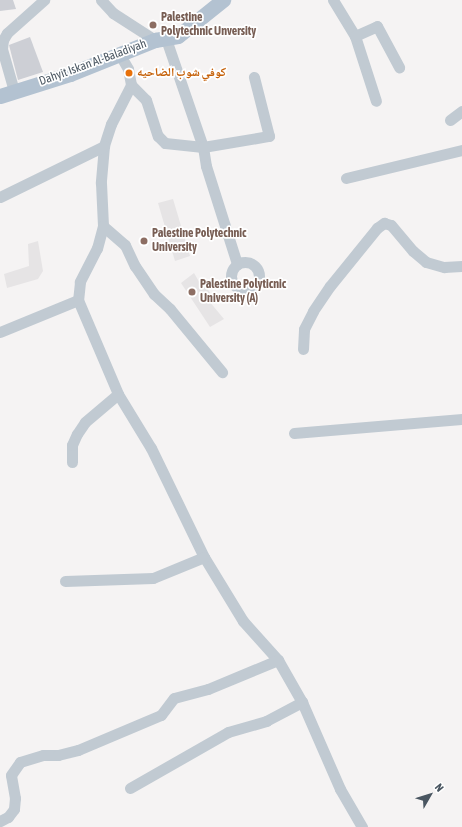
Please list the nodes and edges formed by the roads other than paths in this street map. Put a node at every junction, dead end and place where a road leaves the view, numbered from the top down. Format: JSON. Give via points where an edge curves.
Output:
{"nodes":[{"id":1,"x":44,"y":0,"type":"edge"},
{"id":2,"x":101,"y":0,"type":"edge"},
{"id":3,"x":223,"y":0,"type":"edge"},
{"id":4,"x":333,"y":0,"type":"edge"},
{"id":5,"x":355,"y":36,"type":"junction"},
{"id":6,"x":161,"y":40,"type":"junction"},
{"id":7,"x":120,"y":55,"type":"junction"},
{"id":8,"x":399,"y":67,"type":"dead end"},
{"id":9,"x":254,"y":77,"type":"dead end"},
{"id":10,"x":130,"y":84,"type":"junction"},
{"id":11,"x":7,"y":93,"type":"edge"},
{"id":12,"x":376,"y":101,"type":"dead end"},
{"id":13,"x":462,"y":111,"type":"edge"},
{"id":14,"x":450,"y":120,"type":"dead end"},
{"id":15,"x":104,"y":146,"type":"junction"},
{"id":16,"x":203,"y":147,"type":"junction"},
{"id":17,"x":462,"y":150,"type":"edge"},
{"id":18,"x":346,"y":178,"type":"dead end"},
{"id":19,"x":0,"y":197,"type":"edge"},
{"id":20,"x":103,"y":226,"type":"junction"},
{"id":21,"x":237,"y":264,"type":"dead end"},
{"id":22,"x":462,"y":266,"type":"edge"},
{"id":23,"x":78,"y":300,"type":"junction"},
{"id":24,"x":0,"y":332,"type":"edge"},
{"id":25,"x":302,"y":349,"type":"dead end"},
{"id":26,"x":222,"y":372,"type":"dead end"},
{"id":27,"x":118,"y":394,"type":"junction"},
{"id":28,"x":462,"y":419,"type":"edge"},
{"id":29,"x":294,"y":433,"type":"dead end"},
{"id":30,"x":72,"y":462,"type":"dead end"},
{"id":31,"x":204,"y":557,"type":"junction"},
{"id":32,"x":65,"y":581,"type":"dead end"},
{"id":33,"x":278,"y":660,"type":"junction"},
{"id":34,"x":302,"y":702,"type":"junction"},
{"id":35,"x":130,"y":788,"type":"dead end"},
{"id":36,"x":0,"y":821,"type":"edge"},
{"id":37,"x":362,"y":827,"type":"edge"}],
"edges":[{"from":1,"to":11,"type":"street","via":[[7,33],[3,40]]},
{"from":2,"to":6,"type":"street","via":[[113,13]]},
{"from":3,"to":6,"type":"main road","name":"Dahyit Iskan Al-Baladiyah","via":[[178,36]]},
{"from":4,"to":5,"type":"street"},
{"from":5,"to":8,"type":"street","via":[[377,26]]},
{"from":5,"to":12,"type":"street"},
{"from":6,"to":7,"type":"main road","name":"Dahyit Iskan Al-Baladiyah"},
{"from":6,"to":16,"type":"street"},
{"from":7,"to":10,"type":"street","via":[[128,69]]},
{"from":7,"to":11,"type":"main road","name":"Dahyit Iskan Al-Baladiyah"},
{"from":9,"to":16,"type":"street","via":[[269,136]]},
{"from":10,"to":15,"type":"street","via":[[111,124]]},
{"from":10,"to":16,"type":"street","via":[[146,100],[158,136],[165,142]]},
{"from":13,"to":14,"type":"street"},
{"from":15,"to":19,"type":"street"},
{"from":15,"to":20,"type":"street","via":[[101,183]]},
{"from":16,"to":21,"type":"street","via":[[206,166]]},
{"from":17,"to":18,"type":"street"},
{"from":20,"to":23,"type":"street","via":[[97,248],[80,282]]},
{"from":20,"to":26,"type":"street","via":[[125,246],[154,294],[170,309]]},
{"from":22,"to":25,"type":"street","via":[[444,267],[426,262],[391,225],[384,223],[376,228],[313,311],[304,329]]},
{"from":23,"to":24,"type":"street"},
{"from":23,"to":27,"type":"street"},
{"from":27,"to":30,"type":"street","via":[[85,422],[72,445]]},
{"from":27,"to":31,"type":"street","via":[[151,448]]},
{"from":28,"to":29,"type":"street"},
{"from":31,"to":32,"type":"street","via":[[153,578]]},
{"from":31,"to":33,"type":"street","via":[[239,615]]},
{"from":33,"to":34,"type":"street"},
{"from":33,"to":36,"type":"street","via":[[208,689],[174,698],[161,715],[78,750],[58,755],[43,755],[20,762],[11,775],[14,809],[8,817]]},
{"from":34,"to":35,"type":"street","via":[[266,721],[228,732]]},
{"from":34,"to":37,"type":"street","via":[[340,788]]}]}
